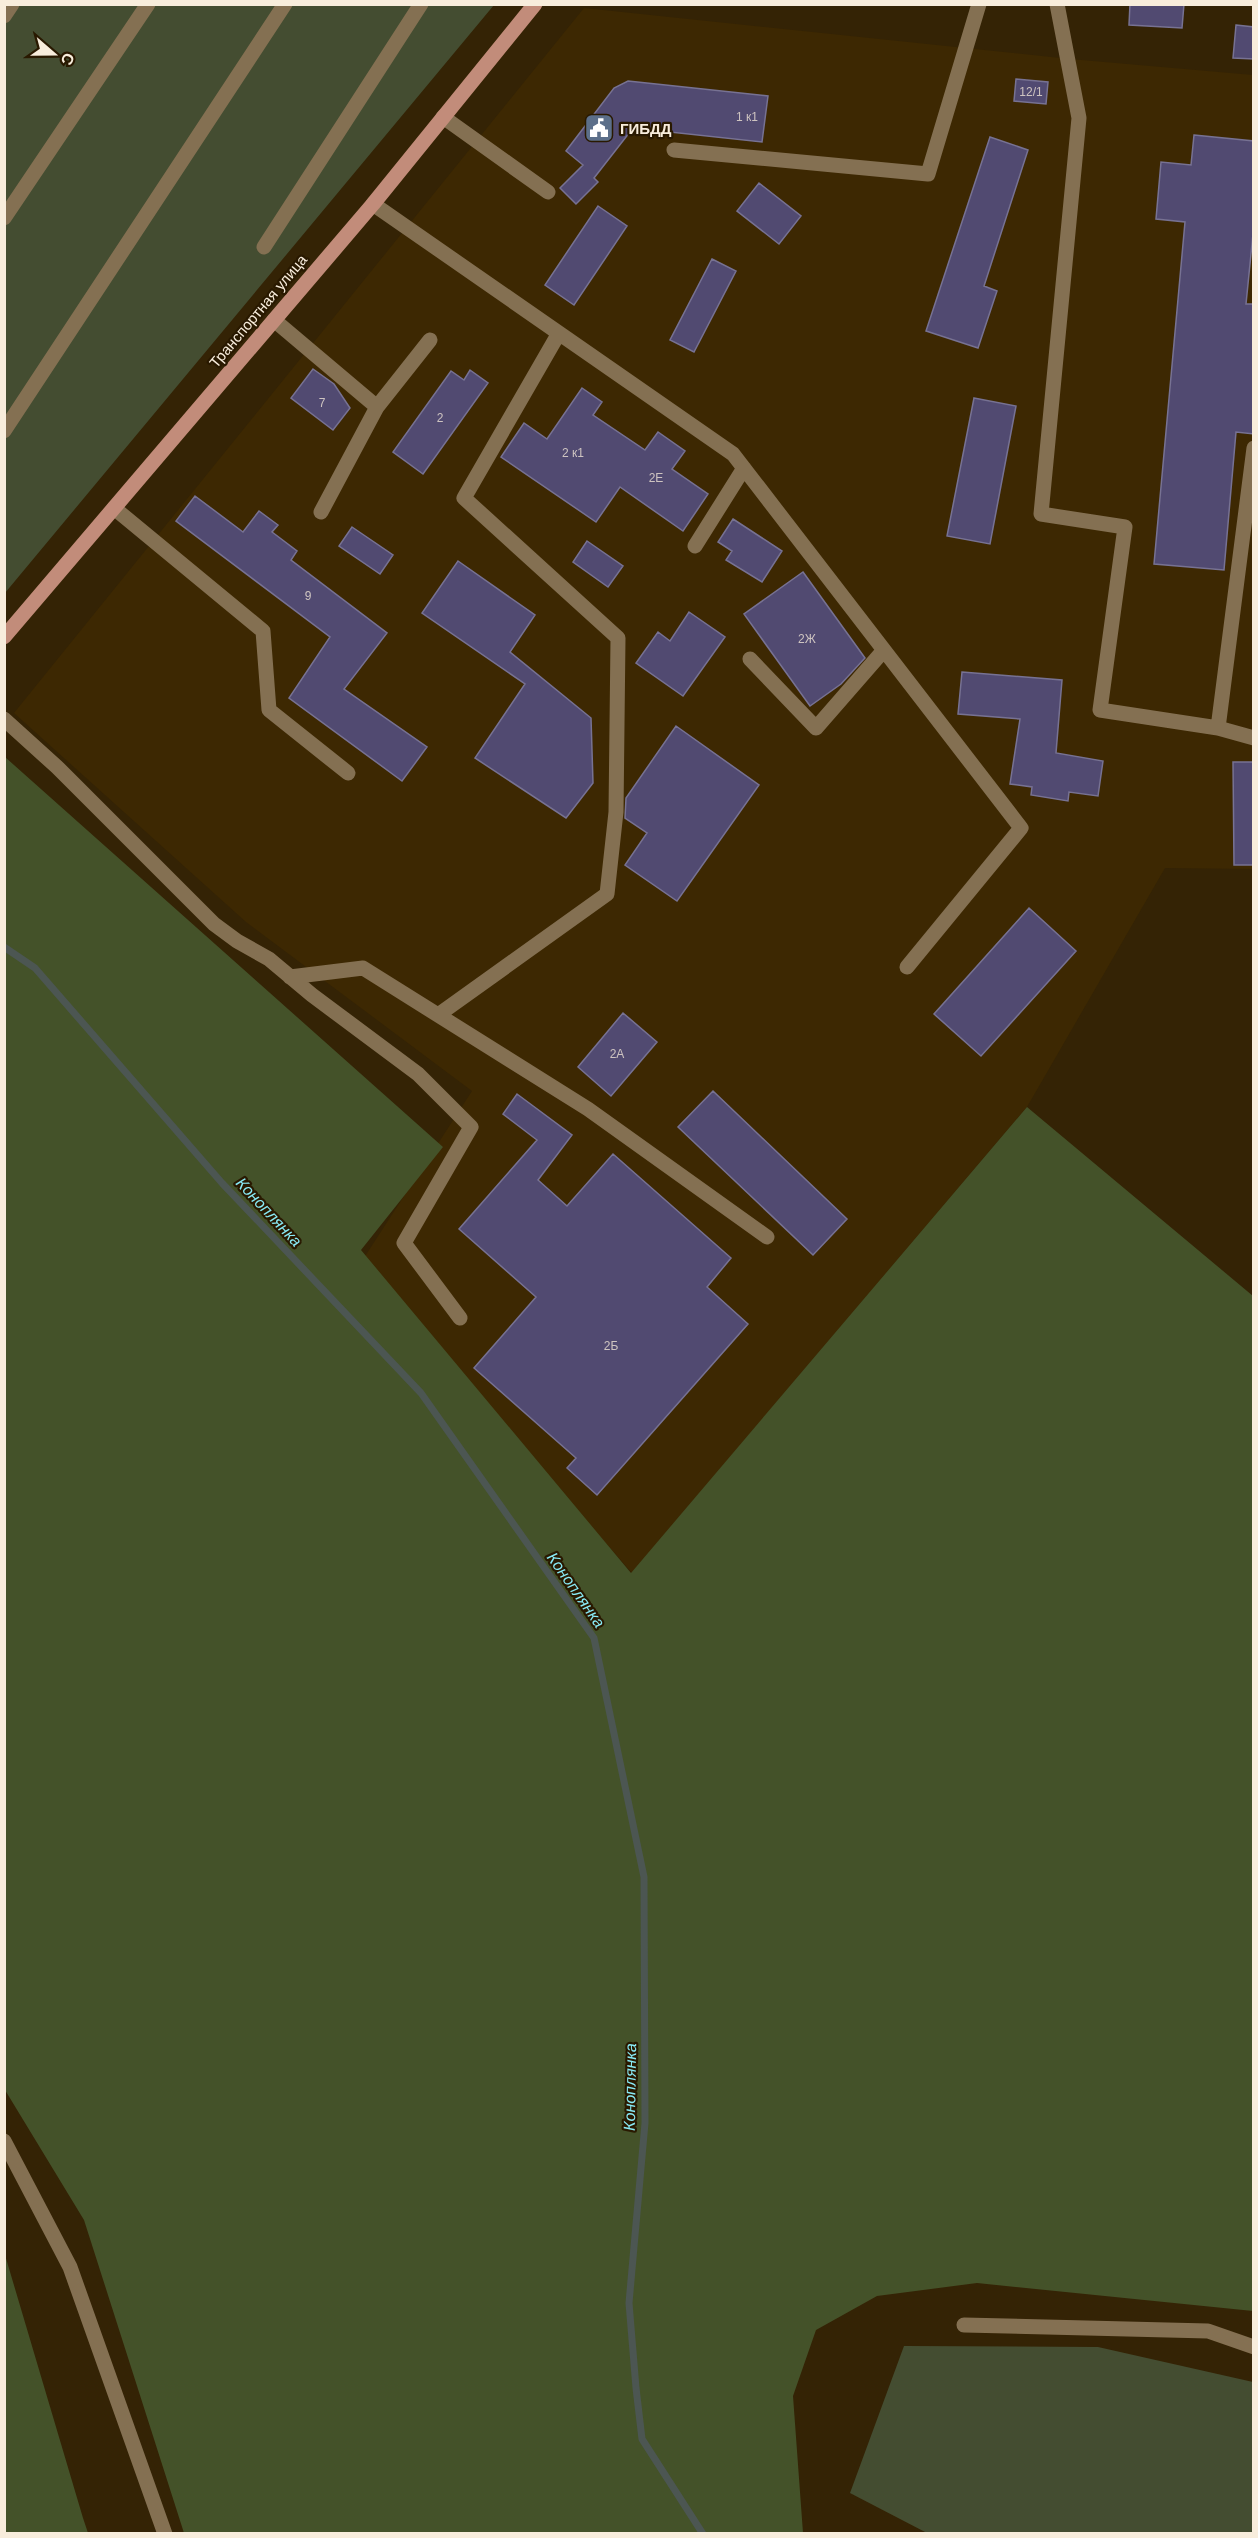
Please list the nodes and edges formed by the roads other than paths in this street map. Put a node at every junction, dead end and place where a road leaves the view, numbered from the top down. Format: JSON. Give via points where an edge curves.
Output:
{"nodes":[{"id":1,"x":12,"y":4,"type":"edge"},
{"id":2,"x":148,"y":4,"type":"edge"},
{"id":3,"x":285,"y":4,"type":"edge"},
{"id":4,"x":421,"y":4,"type":"edge"},
{"id":5,"x":535,"y":4,"type":"edge"},
{"id":6,"x":979,"y":4,"type":"edge"},
{"id":7,"x":1057,"y":4,"type":"edge"},
{"id":8,"x":4,"y":16,"type":"edge"},
{"id":9,"x":443,"y":117,"type":"junction"},
{"id":10,"x":674,"y":150,"type":"dead end"},
{"id":11,"x":548,"y":192,"type":"dead end"},
{"id":12,"x":373,"y":204,"type":"junction"},
{"id":13,"x":4,"y":219,"type":"edge"},
{"id":14,"x":264,"y":247,"type":"dead end"},
{"id":15,"x":274,"y":320,"type":"junction"},
{"id":16,"x":559,"y":333,"type":"junction"},
{"id":17,"x":430,"y":340,"type":"dead end"},
{"id":18,"x":377,"y":407,"type":"junction"},
{"id":19,"x":4,"y":431,"type":"edge"},
{"id":20,"x":1254,"y":448,"type":"edge"},
{"id":21,"x":744,"y":468,"type":"junction"},
{"id":22,"x":114,"y":508,"type":"junction"},
{"id":23,"x":321,"y":512,"type":"dead end"},
{"id":24,"x":695,"y":546,"type":"dead end"},
{"id":25,"x":4,"y":637,"type":"edge"},
{"id":26,"x":885,"y":650,"type":"junction"},
{"id":27,"x":750,"y":659,"type":"dead end"},
{"id":28,"x":4,"y":719,"type":"edge"},
{"id":29,"x":1218,"y":728,"type":"junction"},
{"id":30,"x":1254,"y":738,"type":"edge"},
{"id":31,"x":348,"y":773,"type":"dead end"},
{"id":32,"x":907,"y":967,"type":"dead end"},
{"id":33,"x":290,"y":977,"type":"junction"},
{"id":34,"x":438,"y":1015,"type":"junction"},
{"id":35,"x":767,"y":1237,"type":"dead end"},
{"id":36,"x":460,"y":1318,"type":"dead end"},
{"id":37,"x":4,"y":2142,"type":"edge"},
{"id":38,"x":964,"y":2325,"type":"dead end"},
{"id":39,"x":1254,"y":2347,"type":"edge"},
{"id":40,"x":165,"y":2534,"type":"edge"}],
"edges":[{"from":1,"to":8,"type":"street"},
{"from":2,"to":13,"type":"street"},
{"from":3,"to":19,"type":"street"},
{"from":4,"to":14,"type":"street"},
{"from":5,"to":9,"type":"main road","name":"Транспортная улица"},
{"from":6,"to":10,"type":"street","via":[[928,174]]},
{"from":7,"to":29,"type":"street","via":[[1079,118],[1041,514],[1125,527],[1100,710]]},
{"from":9,"to":11,"type":"street"},
{"from":9,"to":12,"type":"main road","name":"Транспортная улица"},
{"from":12,"to":15,"type":"main road","name":"Транспортная улица"},
{"from":12,"to":16,"type":"street"},
{"from":15,"to":18,"type":"street"},
{"from":15,"to":22,"type":"main road","name":"Транспортная улица"},
{"from":16,"to":21,"type":"street","via":[[733,453]]},
{"from":16,"to":34,"type":"street","via":[[464,498],[618,638],[616,812],[607,894]]},
{"from":17,"to":18,"type":"street"},
{"from":18,"to":23,"type":"street"},
{"from":20,"to":29,"type":"street"},
{"from":21,"to":24,"type":"street"},
{"from":21,"to":26,"type":"street"},
{"from":22,"to":25,"type":"main road","name":"Транспортная улица"},
{"from":22,"to":31,"type":"street","via":[[263,631],[269,710]]},
{"from":26,"to":27,"type":"street","via":[[816,728]]},
{"from":26,"to":32,"type":"street","via":[[1021,828]]},
{"from":28,"to":33,"type":"street","via":[[214,924]]},
{"from":29,"to":30,"type":"street"},
{"from":33,"to":34,"type":"street","via":[[363,968]]},
{"from":33,"to":36,"type":"street","via":[[418,1074],[471,1127],[404,1243]]},
{"from":34,"to":35,"type":"street","via":[[588,1109]]},
{"from":37,"to":40,"type":"street","via":[[70,2267]]},
{"from":38,"to":39,"type":"street","via":[[1208,2331]]}]}
